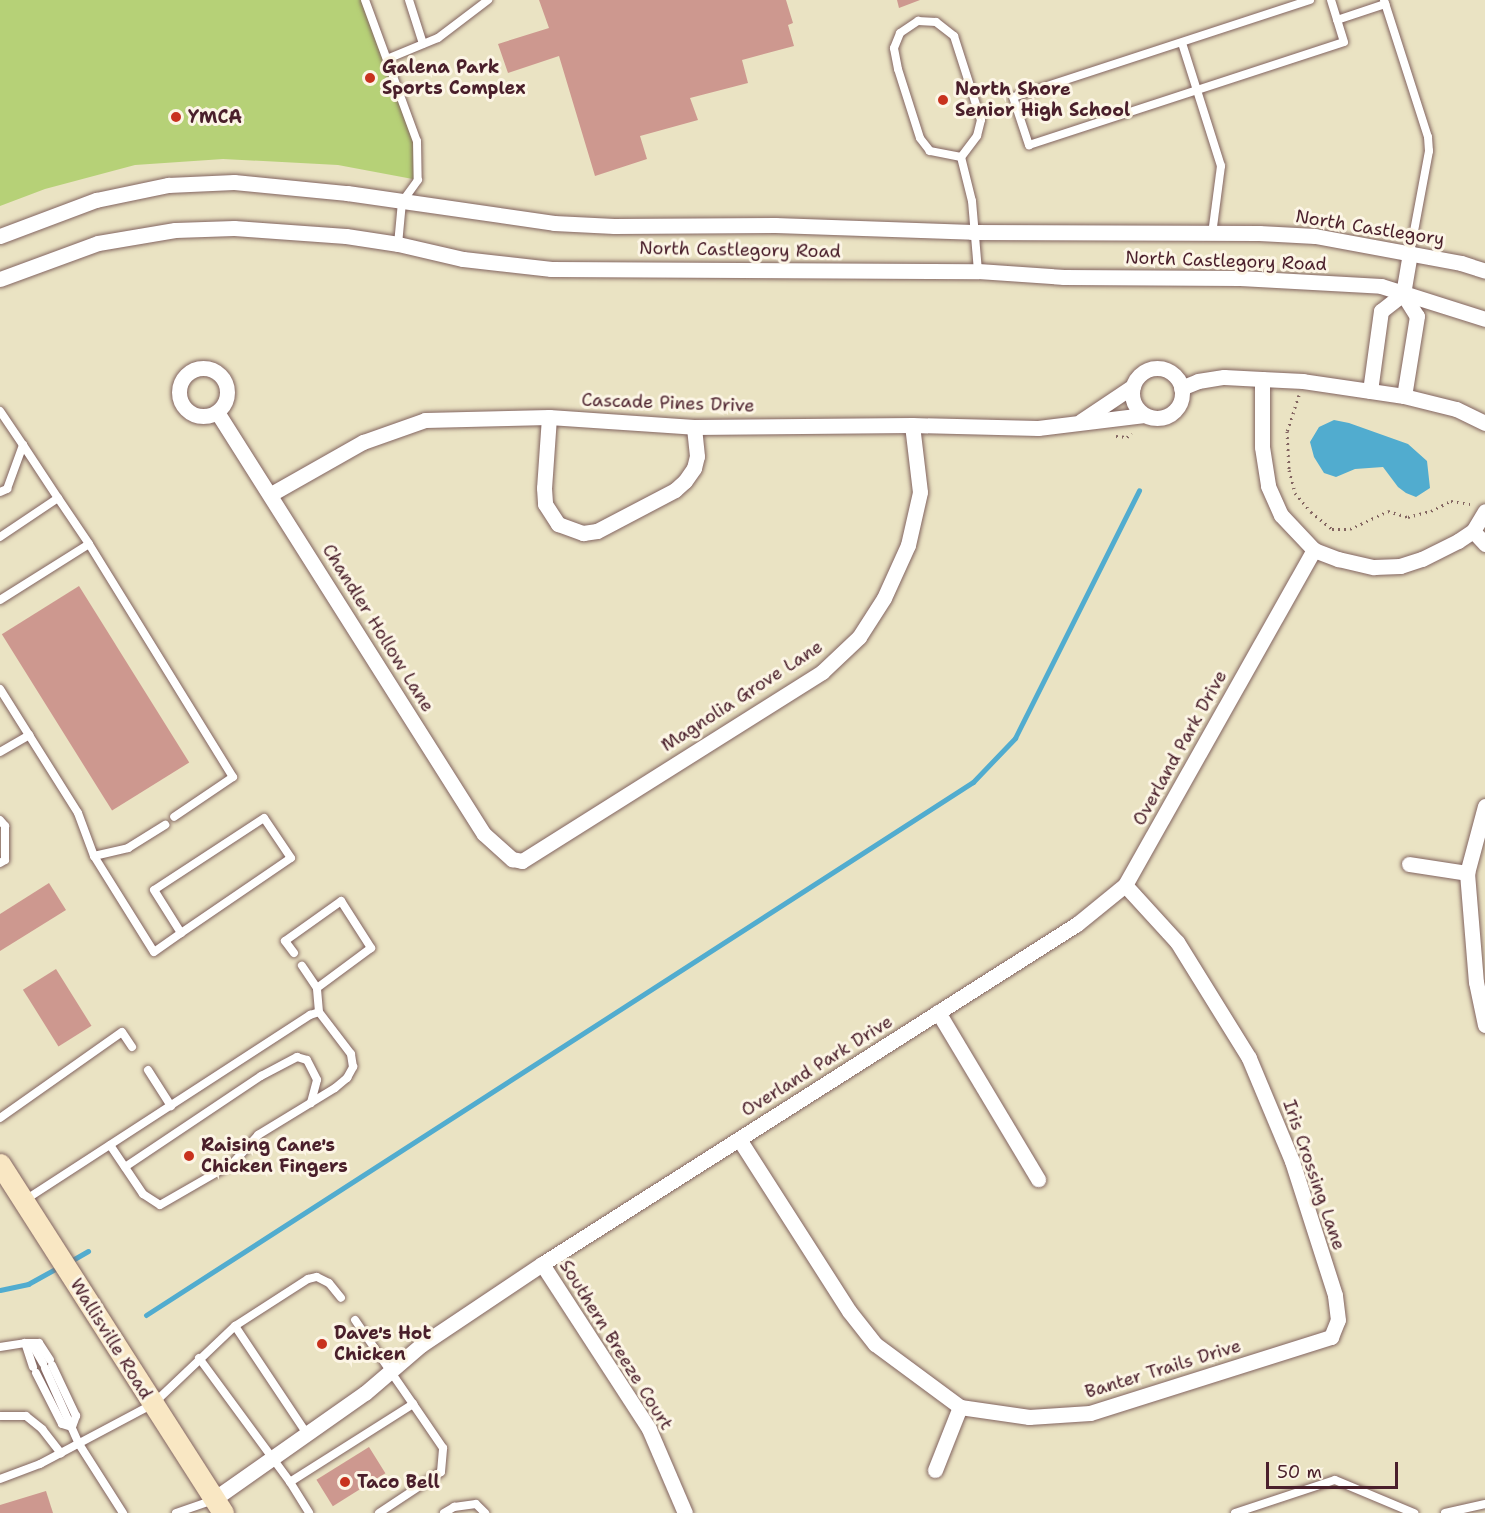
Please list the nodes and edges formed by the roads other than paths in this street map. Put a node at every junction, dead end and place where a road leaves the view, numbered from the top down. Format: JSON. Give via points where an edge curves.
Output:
{"nodes":[{"id":1,"x":365,"y":0,"type":"edge"},
{"id":2,"x":409,"y":0,"type":"edge"},
{"id":3,"x":488,"y":0,"type":"edge"},
{"id":4,"x":1310,"y":0,"type":"edge"},
{"id":5,"x":1331,"y":0,"type":"edge"},
{"id":6,"x":1385,"y":2,"type":"edge"},
{"id":7,"x":1337,"y":20,"type":"junction"},
{"id":8,"x":1182,"y":43,"type":"junction"},
{"id":9,"x":423,"y":44,"type":"junction"},
{"id":10,"x":387,"y":59,"type":"junction"},
{"id":11,"x":1197,"y":90,"type":"junction"},
{"id":12,"x":961,"y":157,"type":"junction"},
{"id":13,"x":402,"y":202,"type":"junction"},
{"id":14,"x":976,"y":232,"type":"junction"},
{"id":15,"x":1212,"y":234,"type":"junction"},
{"id":16,"x":0,"y":236,"type":"edge"},
{"id":17,"x":398,"y":244,"type":"junction"},
{"id":18,"x":1410,"y":253,"type":"junction"},
{"id":19,"x":978,"y":271,"type":"junction"},
{"id":20,"x":1485,"y":271,"type":"edge"},
{"id":21,"x":0,"y":279,"type":"edge"},
{"id":22,"x":1403,"y":294,"type":"junction"},
{"id":23,"x":1485,"y":320,"type":"edge"},
{"id":24,"x":1262,"y":379,"type":"junction"},
{"id":25,"x":1133,"y":386,"type":"junction"},
{"id":26,"x":1181,"y":388,"type":"junction"},
{"id":27,"x":1370,"y":391,"type":"junction"},
{"id":28,"x":1404,"y":396,"type":"junction"},
{"id":29,"x":0,"y":411,"type":"edge"},
{"id":30,"x":217,"y":412,"type":"dead end"},
{"id":31,"x":1144,"y":415,"type":"junction"},
{"id":32,"x":549,"y":417,"type":"junction"},
{"id":33,"x":1081,"y":421,"type":"junction"},
{"id":34,"x":1485,"y":423,"type":"edge"},
{"id":35,"x":912,"y":425,"type":"junction"},
{"id":36,"x":694,"y":427,"type":"junction"},
{"id":37,"x":23,"y":445,"type":"junction"},
{"id":38,"x":0,"y":492,"type":"edge"},
{"id":39,"x":271,"y":494,"type":"junction"},
{"id":40,"x":58,"y":498,"type":"junction"},
{"id":41,"x":1479,"y":508,"type":"edge"},
{"id":42,"x":1473,"y":531,"type":"junction"},
{"id":43,"x":0,"y":537,"type":"edge"},
{"id":44,"x":89,"y":544,"type":"junction"},
{"id":45,"x":1485,"y":544,"type":"edge"},
{"id":46,"x":1314,"y":550,"type":"junction"},
{"id":47,"x":0,"y":600,"type":"edge"},
{"id":48,"x":0,"y":689,"type":"edge"},
{"id":49,"x":29,"y":735,"type":"junction"},
{"id":50,"x":0,"y":752,"type":"edge"},
{"id":51,"x":1485,"y":806,"type":"edge"},
{"id":52,"x":174,"y":817,"type":"dead end"},
{"id":53,"x":0,"y":820,"type":"edge"},
{"id":54,"x":165,"y":825,"type":"dead end"},
{"id":55,"x":94,"y":856,"type":"junction"},
{"id":56,"x":512,"y":859,"type":"joint"},
{"id":57,"x":0,"y":863,"type":"edge"},
{"id":58,"x":1409,"y":864,"type":"dead end"},
{"id":59,"x":1467,"y":873,"type":"junction"},
{"id":60,"x":1125,"y":885,"type":"junction"},
{"id":61,"x":181,"y":933,"type":"junction"},
{"id":62,"x":294,"y":953,"type":"dead end"},
{"id":63,"x":302,"y":966,"type":"dead end"},
{"id":64,"x":317,"y":988,"type":"junction"},
{"id":65,"x":319,"y":1012,"type":"junction"},
{"id":66,"x":938,"y":1012,"type":"junction"},
{"id":67,"x":1485,"y":1025,"type":"edge"},
{"id":68,"x":132,"y":1047,"type":"dead end"},
{"id":69,"x":148,"y":1070,"type":"dead end"},
{"id":70,"x":311,"y":1103,"type":"junction"},
{"id":71,"x":171,"y":1106,"type":"junction"},
{"id":72,"x":0,"y":1118,"type":"edge"},
{"id":73,"x":738,"y":1139,"type":"junction"},
{"id":74,"x":110,"y":1145,"type":"junction"},
{"id":75,"x":0,"y":1164,"type":"edge"},
{"id":76,"x":124,"y":1167,"type":"junction"},
{"id":77,"x":1038,"y":1179,"type":"dead end"},
{"id":78,"x":24,"y":1201,"type":"junction"},
{"id":79,"x":542,"y":1264,"type":"junction"},
{"id":80,"x":341,"y":1298,"type":"dead end"},
{"id":81,"x":355,"y":1320,"type":"dead end"},
{"id":82,"x":235,"y":1326,"type":"junction"},
{"id":83,"x":1331,"y":1337,"type":"joint"},
{"id":84,"x":25,"y":1343,"type":"junction"},
{"id":85,"x":0,"y":1347,"type":"edge"},
{"id":86,"x":199,"y":1358,"type":"junction"},
{"id":87,"x":389,"y":1372,"type":"junction"},
{"id":88,"x":153,"y":1404,"type":"junction"},
{"id":89,"x":413,"y":1404,"type":"junction"},
{"id":90,"x":960,"y":1407,"type":"junction"},
{"id":91,"x":0,"y":1416,"type":"edge"},
{"id":92,"x":72,"y":1427,"type":"junction"},
{"id":93,"x":306,"y":1434,"type":"junction"},
{"id":94,"x":79,"y":1444,"type":"junction"},
{"id":95,"x":61,"y":1453,"type":"junction"},
{"id":96,"x":271,"y":1459,"type":"junction"},
{"id":97,"x":935,"y":1470,"type":"dead end"},
{"id":98,"x":0,"y":1479,"type":"edge"},
{"id":99,"x":290,"y":1482,"type":"junction"},
{"id":100,"x":1485,"y":1504,"type":"edge"},
{"id":101,"x":219,"y":1506,"type":"edge"},
{"id":102,"x":122,"y":1512,"type":"edge"},
{"id":103,"x":112,"y":1513,"type":"edge"},
{"id":104,"x":176,"y":1513,"type":"edge"},
{"id":105,"x":309,"y":1513,"type":"edge"},
{"id":106,"x":379,"y":1513,"type":"edge"},
{"id":107,"x":444,"y":1513,"type":"edge"},
{"id":108,"x":485,"y":1513,"type":"edge"},
{"id":109,"x":686,"y":1513,"type":"edge"},
{"id":110,"x":1235,"y":1513,"type":"edge"},
{"id":111,"x":1414,"y":1513,"type":"edge"},
{"id":112,"x":1445,"y":1513,"type":"edge"}],
"edges":[{"from":1,"to":10,"type":"lane"},
{"from":2,"to":9,"type":"lane"},
{"from":3,"to":9,"type":"lane","via":[[438,38]]},
{"from":4,"to":8,"type":"lane"},
{"from":5,"to":7,"type":"lane"},
{"from":6,"to":7,"type":"lane"},
{"from":6,"to":18,"type":"lane","via":[[1430,151]]},
{"from":7,"to":11,"type":"lane","via":[[1344,42]]},
{"from":8,"to":11,"type":"lane"},
{"from":8,"to":11,"type":"lane","via":[[1013,97],[1029,145]]},
{"from":9,"to":10,"type":"lane"},
{"from":10,"to":13,"type":"lane","via":[[417,141],[418,180]]},
{"from":11,"to":15,"type":"lane","via":[[1221,166]]},
{"from":12,"to":12,"type":"lane","via":[[977,136],[981,120],[954,36],[936,22],[918,21],[900,33],[894,48],[898,69],[920,138],[930,151]]},
{"from":12,"to":14,"type":"lane"},
{"from":13,"to":14,"type":"street","name":"North Castlegory Road","via":[[604,226],[775,225]]},
{"from":13,"to":16,"type":"street","name":"North Castlegory Road","via":[[279,184],[168,185],[96,200]]},
{"from":13,"to":17,"type":"lane"},
{"from":14,"to":15,"type":"street","name":"North Castlegory Road"},
{"from":14,"to":19,"type":"lane"},
{"from":15,"to":18,"type":"street","name":"North Castlegory","via":[[1315,236]]},
{"from":17,"to":19,"type":"street","name":"North Castlegory Road","via":[[462,258],[551,269]]},
{"from":17,"to":21,"type":"street","name":"North Castlegory Road","via":[[234,228],[175,230],[98,243]]},
{"from":18,"to":20,"type":"street","name":"North Castlegory"},
{"from":18,"to":22,"type":"street"},
{"from":19,"to":22,"type":"street","name":"North Castlegory Road","via":[[1064,277],[1240,278],[1381,286]]},
{"from":22,"to":23,"type":"street","name":"North Castlegory Road"},
{"from":22,"to":27,"type":"street","via":[[1381,311]]},
{"from":22,"to":28,"type":"street","via":[[1417,316]]},
{"from":24,"to":26,"type":"street","via":[[1224,376]]},
{"from":24,"to":27,"type":"street"},
{"from":24,"to":46,"type":"street","via":[[1262,447],[1268,486],[1281,514]]},
{"from":25,"to":26,"type":"street","via":[[1143,373],[1155,369],[1172,374]]},
{"from":25,"to":31,"type":"street","via":[[1133,401]]},
{"from":25,"to":33,"type":"street","name":"Cascade Pines Drive"},
{"from":26,"to":31,"type":"street","via":[[1180,401],[1170,414],[1152,418]]},
{"from":27,"to":28,"type":"street"},
{"from":28,"to":34,"type":"street","via":[[1456,409]]},
{"from":29,"to":37,"type":"lane"},
{"from":30,"to":39,"type":"street","name":"Chandler Hollow Lane"},
{"from":31,"to":33,"type":"street","name":"Cascade Pines Drive"},
{"from":32,"to":36,"type":"street","name":"Cascade Pines Drive"},
{"from":32,"to":36,"type":"street","via":[[545,504],[558,524],[583,533],[597,531],[685,481],[697,456]]},
{"from":32,"to":39,"type":"street","name":"Cascade Pines Drive","via":[[425,420],[363,442]]},
{"from":33,"to":35,"type":"street","name":"Cascade Pines Drive","via":[[1038,428]]},
{"from":35,"to":36,"type":"street","name":"Cascade Pines Drive"},
{"from":35,"to":56,"type":"street","name":"Magnolia Grove Lane","via":[[920,492],[908,545],[884,598],[859,637],[822,672],[772,704],[536,853],[522,861]]},
{"from":37,"to":38,"type":"lane","via":[[7,489]]},
{"from":37,"to":40,"type":"lane"},
{"from":39,"to":56,"type":"street","name":"Chandler Hollow Lane","via":[[484,834]]},
{"from":40,"to":43,"type":"lane"},
{"from":40,"to":44,"type":"lane"},
{"from":41,"to":42,"type":"street"},
{"from":42,"to":45,"type":"street"},
{"from":42,"to":46,"type":"street","via":[[1441,551],[1400,566],[1374,567]]},
{"from":44,"to":47,"type":"lane"},
{"from":44,"to":52,"type":"lane","via":[[233,777]]},
{"from":46,"to":60,"type":"street","name":"Overland Park Drive"},
{"from":48,"to":49,"type":"lane"},
{"from":49,"to":50,"type":"lane"},
{"from":49,"to":55,"type":"lane","via":[[78,813]]},
{"from":51,"to":59,"type":"street"},
{"from":53,"to":57,"type":"lane","via":[[5,826],[5,860]]},
{"from":54,"to":55,"type":"lane","via":[[128,848]]},
{"from":55,"to":61,"type":"lane","via":[[154,952]]},
{"from":58,"to":59,"type":"street"},
{"from":59,"to":67,"type":"street","via":[[1476,982]]},
{"from":60,"to":66,"type":"street","name":"Overland Park Drive","via":[[1077,924]]},
{"from":60,"to":83,"type":"street","name":"Iris Crossing Lane","via":[[1177,942],[1249,1058],[1292,1161],[1335,1295],[1338,1320]]},
{"from":61,"to":61,"type":"lane","via":[[291,858],[264,818],[154,890]]},
{"from":62,"to":64,"type":"lane","via":[[285,941],[340,901],[372,948]]},
{"from":63,"to":64,"type":"lane"},
{"from":64,"to":65,"type":"lane"},
{"from":65,"to":70,"type":"lane","via":[[351,1054],[353,1067],[335,1088]]},
{"from":65,"to":71,"type":"lane"},
{"from":66,"to":73,"type":"street","name":"Overland Park Drive"},
{"from":66,"to":77,"type":"street"},
{"from":68,"to":72,"type":"lane","via":[[122,1032]]},
{"from":69,"to":71,"type":"lane"},
{"from":70,"to":76,"type":"lane","via":[[250,1141],[233,1163],[160,1206],[143,1194]]},
{"from":70,"to":76,"type":"lane","via":[[317,1080],[307,1060],[297,1056]]},
{"from":71,"to":74,"type":"lane"},
{"from":73,"to":79,"type":"street","name":"Overland Park Drive"},
{"from":73,"to":90,"type":"street","name":"Banter Trails Drive","via":[[849,1311],[875,1344]]},
{"from":74,"to":76,"type":"lane"},
{"from":74,"to":78,"type":"lane"},
{"from":75,"to":78,"type":"main road","name":"Wallisville Road"},
{"from":78,"to":88,"type":"main road","name":"Wallisville Road"},
{"from":79,"to":87,"type":"street","name":"Overland Park Drive","via":[[421,1345]]},
{"from":79,"to":109,"type":"street","name":"Southern Breeze Court","via":[[649,1429]]},
{"from":80,"to":82,"type":"lane","via":[[329,1282],[317,1277],[308,1279]]},
{"from":81,"to":87,"type":"lane"},
{"from":82,"to":86,"type":"lane"},
{"from":82,"to":93,"type":"lane"},
{"from":83,"to":90,"type":"street","name":"Banter Trails Drive","via":[[1090,1413],[1029,1417]]},
{"from":84,"to":85,"type":"lane"},
{"from":84,"to":92,"type":"lane","via":[[62,1424]]},
{"from":84,"to":92,"type":"lane","via":[[39,1343]]},
{"from":86,"to":88,"type":"lane"},
{"from":86,"to":96,"type":"lane"},
{"from":87,"to":89,"type":"lane"},
{"from":87,"to":93,"type":"street","name":"Overland Park Drive"},
{"from":88,"to":94,"type":"lane"},
{"from":88,"to":101,"type":"main road","name":"Wallisville Road"},
{"from":89,"to":99,"type":"lane"},
{"from":89,"to":106,"type":"lane","via":[[444,1448],[441,1472]]},
{"from":90,"to":97,"type":"street"},
{"from":91,"to":95,"type":"lane","via":[[26,1416]]},
{"from":92,"to":94,"type":"lane"},
{"from":93,"to":96,"type":"street","name":"Overland Park Drive"},
{"from":94,"to":95,"type":"lane"},
{"from":94,"to":102,"type":"lane"},
{"from":95,"to":98,"type":"lane"},
{"from":96,"to":99,"type":"lane"},
{"from":96,"to":101,"type":"street","name":"Overland Park Drive"},
{"from":99,"to":105,"type":"lane"},
{"from":100,"to":112,"type":"lane"},
{"from":101,"to":104,"type":"lane"},
{"from":102,"to":103,"type":"lane"},
{"from":107,"to":108,"type":"lane","via":[[454,1507],[476,1504]]},
{"from":110,"to":111,"type":"lane","via":[[1335,1480]]}]}
